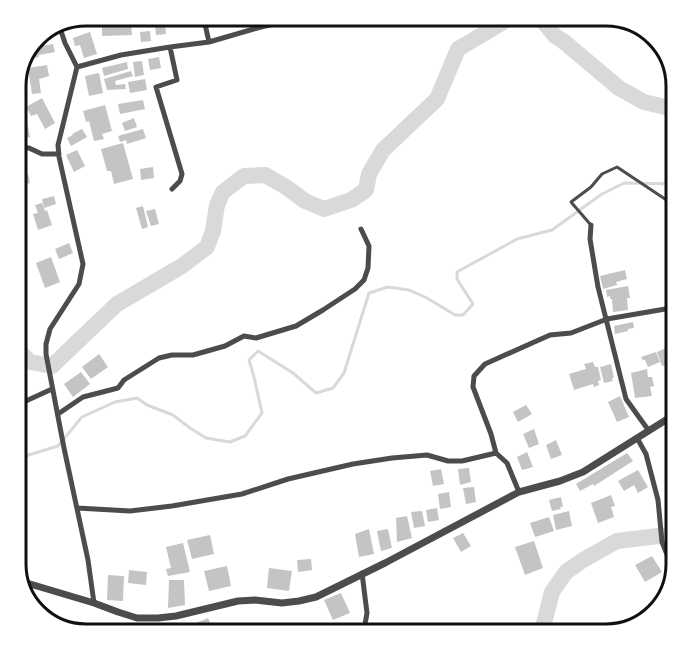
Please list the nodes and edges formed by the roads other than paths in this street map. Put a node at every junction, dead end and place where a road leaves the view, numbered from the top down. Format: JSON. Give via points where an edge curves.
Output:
{"nodes":[{"id":1,"x":205,"y":26,"type":"edge"},
{"id":2,"x":265,"y":26,"type":"edge"},
{"id":3,"x":61,"y":31,"type":"edge"},
{"id":4,"x":208,"y":42,"type":"junction"},
{"id":5,"x":170,"y":46,"type":"junction"},
{"id":6,"x":77,"y":67,"type":"junction"},
{"id":7,"x":26,"y":148,"type":"edge"},
{"id":8,"x":59,"y":154,"type":"junction"},
{"id":9,"x":172,"y":189,"type":"dead end"},
{"id":10,"x":666,"y":200,"type":"edge"},
{"id":11,"x":591,"y":225,"type":"joint"},
{"id":12,"x":361,"y":230,"type":"dead end"},
{"id":13,"x":666,"y":309,"type":"edge"},
{"id":14,"x":607,"y":320,"type":"junction"},
{"id":15,"x":52,"y":388,"type":"junction"},
{"id":16,"x":26,"y":401,"type":"edge"},
{"id":17,"x":58,"y":414,"type":"junction"},
{"id":18,"x":666,"y":420,"type":"edge"},
{"id":19,"x":649,"y":431,"type":"junction"},
{"id":20,"x":637,"y":438,"type":"junction"},
{"id":21,"x":495,"y":453,"type":"junction"},
{"id":22,"x":519,"y":492,"type":"junction"},
{"id":23,"x":77,"y":508,"type":"junction"},
{"id":24,"x":666,"y":552,"type":"edge"},
{"id":25,"x":362,"y":573,"type":"junction"},
{"id":26,"x":29,"y":584,"type":"edge"},
{"id":27,"x":94,"y":603,"type":"junction"},
{"id":28,"x":365,"y":624,"type":"edge"}],
"edges":[{"from":1,"to":4,"type":"street"},
{"from":2,"to":4,"type":"street"},
{"from":3,"to":6,"type":"street"},
{"from":4,"to":5,"type":"street"},
{"from":5,"to":6,"type":"street"},
{"from":5,"to":9,"type":"street","via":[[177,80],[156,87],[182,174]]},
{"from":6,"to":8,"type":"street"},
{"from":7,"to":8,"type":"street","via":[[42,154]]},
{"from":8,"to":15,"type":"street","via":[[84,264],[79,284],[50,329],[46,344]]},
{"from":10,"to":11,"type":"lane","via":[[617,167],[602,174],[591,188],[571,202]]},
{"from":11,"to":14,"type":"street","via":[[598,287]]},
{"from":12,"to":17,"type":"street","via":[[369,246],[364,280],[323,310],[296,326],[256,338],[244,336],[193,355],[159,358],[118,388],[83,397]]},
{"from":13,"to":14,"type":"street"},
{"from":14,"to":19,"type":"street","via":[[626,399]]},
{"from":14,"to":21,"type":"street","via":[[571,333],[550,335],[485,364],[474,376],[473,387]]},
{"from":15,"to":16,"type":"street"},
{"from":15,"to":17,"type":"street"},
{"from":17,"to":23,"type":"street"},
{"from":18,"to":19,"type":"street"},
{"from":19,"to":20,"type":"street"},
{"from":20,"to":22,"type":"street","via":[[583,472]]},
{"from":20,"to":24,"type":"street","via":[[646,454],[658,500]]},
{"from":21,"to":22,"type":"street","via":[[507,463]]},
{"from":21,"to":23,"type":"street","via":[[462,461],[428,455],[353,464],[288,479],[242,495],[172,506],[130,511]]},
{"from":22,"to":25,"type":"street"},
{"from":23,"to":27,"type":"street"},
{"from":25,"to":27,"type":"street","via":[[316,597],[282,603],[238,601],[176,616],[137,618]]},
{"from":25,"to":28,"type":"street"},
{"from":26,"to":27,"type":"street"}]}
